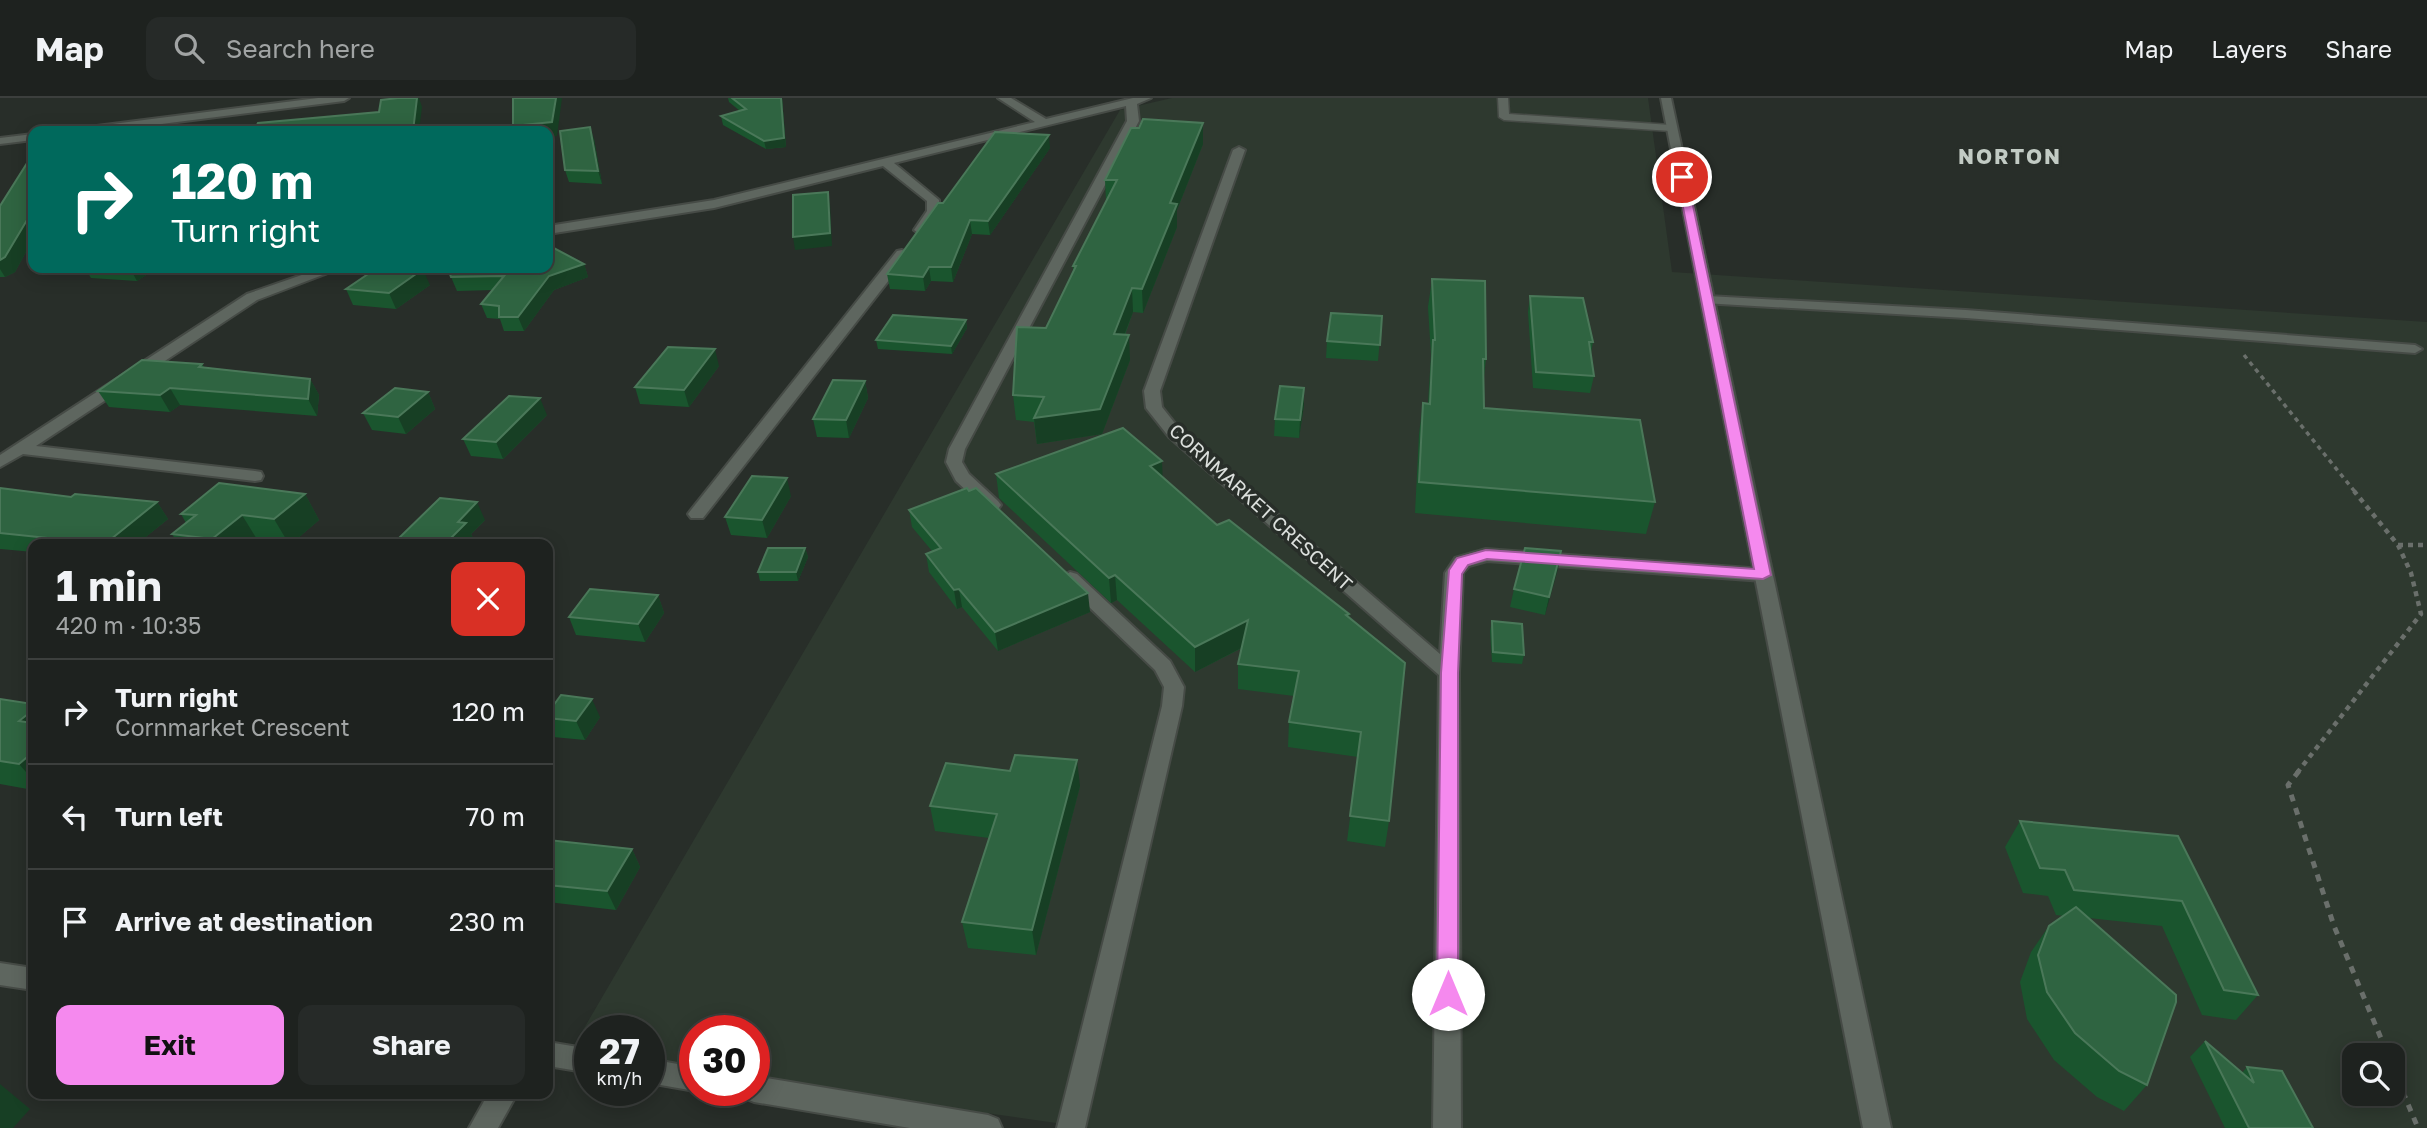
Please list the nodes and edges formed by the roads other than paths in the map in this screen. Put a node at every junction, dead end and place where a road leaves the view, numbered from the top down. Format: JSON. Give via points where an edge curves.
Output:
{"nodes":[{"id":1,"x":344,"y":98,"type":"edge"},
{"id":2,"x":1003,"y":98,"type":"edge"},
{"id":3,"x":1503,"y":98,"type":"edge"},
{"id":4,"x":1666,"y":98,"type":"edge"},
{"id":5,"x":1139,"y":100,"type":"edge"},
{"id":6,"x":1045,"y":123,"type":"junction"},
{"id":7,"x":121,"y":126,"type":"edge"},
{"id":8,"x":1671,"y":128,"type":"junction"},
{"id":9,"x":28,"y":138,"type":"edge"},
{"id":10,"x":0,"y":141,"type":"edge"},
{"id":11,"x":1239,"y":150,"type":"dead end"},
{"id":12,"x":887,"y":163,"type":"junction"},
{"id":13,"x":553,"y":229,"type":"edge"},
{"id":14,"x":320,"y":273,"type":"edge"},
{"id":15,"x":1708,"y":300,"type":"junction"},
{"id":16,"x":2421,"y":349,"type":"edge"},
{"id":17,"x":2427,"y":361,"type":"edge"},
{"id":18,"x":20,"y":449,"type":"junction"},
{"id":19,"x":0,"y":462,"type":"edge"},
{"id":20,"x":255,"y":476,"type":"dead end"},
{"id":21,"x":697,"y":514,"type":"dead end"},
{"id":22,"x":1002,"y":515,"type":"edge"},
{"id":23,"x":1052,"y":562,"type":"edge"},
{"id":24,"x":1763,"y":575,"type":"junction"},
{"id":25,"x":1450,"y":673,"type":"junction"},
{"id":26,"x":0,"y":974,"type":"edge"},
{"id":27,"x":28,"y":978,"type":"edge"},
{"id":28,"x":553,"y":1055,"type":"edge"},
{"id":29,"x":574,"y":1058,"type":"edge"},
{"id":30,"x":770,"y":1092,"type":"edge"},
{"id":31,"x":500,"y":1099,"type":"edge"},
{"id":32,"x":483,"y":1128,"type":"edge"},
{"id":33,"x":988,"y":1128,"type":"edge"},
{"id":34,"x":1071,"y":1128,"type":"edge"},
{"id":35,"x":1447,"y":1128,"type":"edge"},
{"id":36,"x":1877,"y":1128,"type":"edge"}],
"edges":[{"from":1,"to":7,"type":"street"},
{"from":2,"to":6,"type":"street"},
{"from":3,"to":8,"type":"lane","via":[[1504,117]]},
{"from":4,"to":8,"type":"street"},
{"from":5,"to":6,"type":"street"},
{"from":5,"to":22,"type":"street","via":[[1133,121],[957,449],[954,462],[962,477]]},
{"from":6,"to":12,"type":"street"},
{"from":8,"to":15,"type":"street"},
{"from":9,"to":10,"type":"street"},
{"from":11,"to":25,"type":"street","name":"CORNMARKET CRESCENT","via":[[1152,391],[1154,408],[1175,434]]},
{"from":12,"to":13,"type":"street","via":[[714,204]]},
{"from":12,"to":21,"type":"street","via":[[933,200],[933,211]]},
{"from":14,"to":18,"type":"street","via":[[252,297]]},
{"from":15,"to":16,"type":"street","via":[[2226,332]]},
{"from":15,"to":24,"type":"street"},
{"from":16,"to":17,"type":"street"},
{"from":18,"to":19,"type":"street"},
{"from":18,"to":20,"type":"street"},
{"from":23,"to":34,"type":"street","via":[[1163,666],[1174,687]]},
{"from":24,"to":25,"type":"street","via":[[1486,555],[1462,562],[1454,573]]},
{"from":24,"to":36,"type":"street"},
{"from":25,"to":35,"type":"street"},
{"from":26,"to":27,"type":"street"},
{"from":28,"to":29,"type":"street"},
{"from":30,"to":33,"type":"street"},
{"from":31,"to":32,"type":"street"}]}
